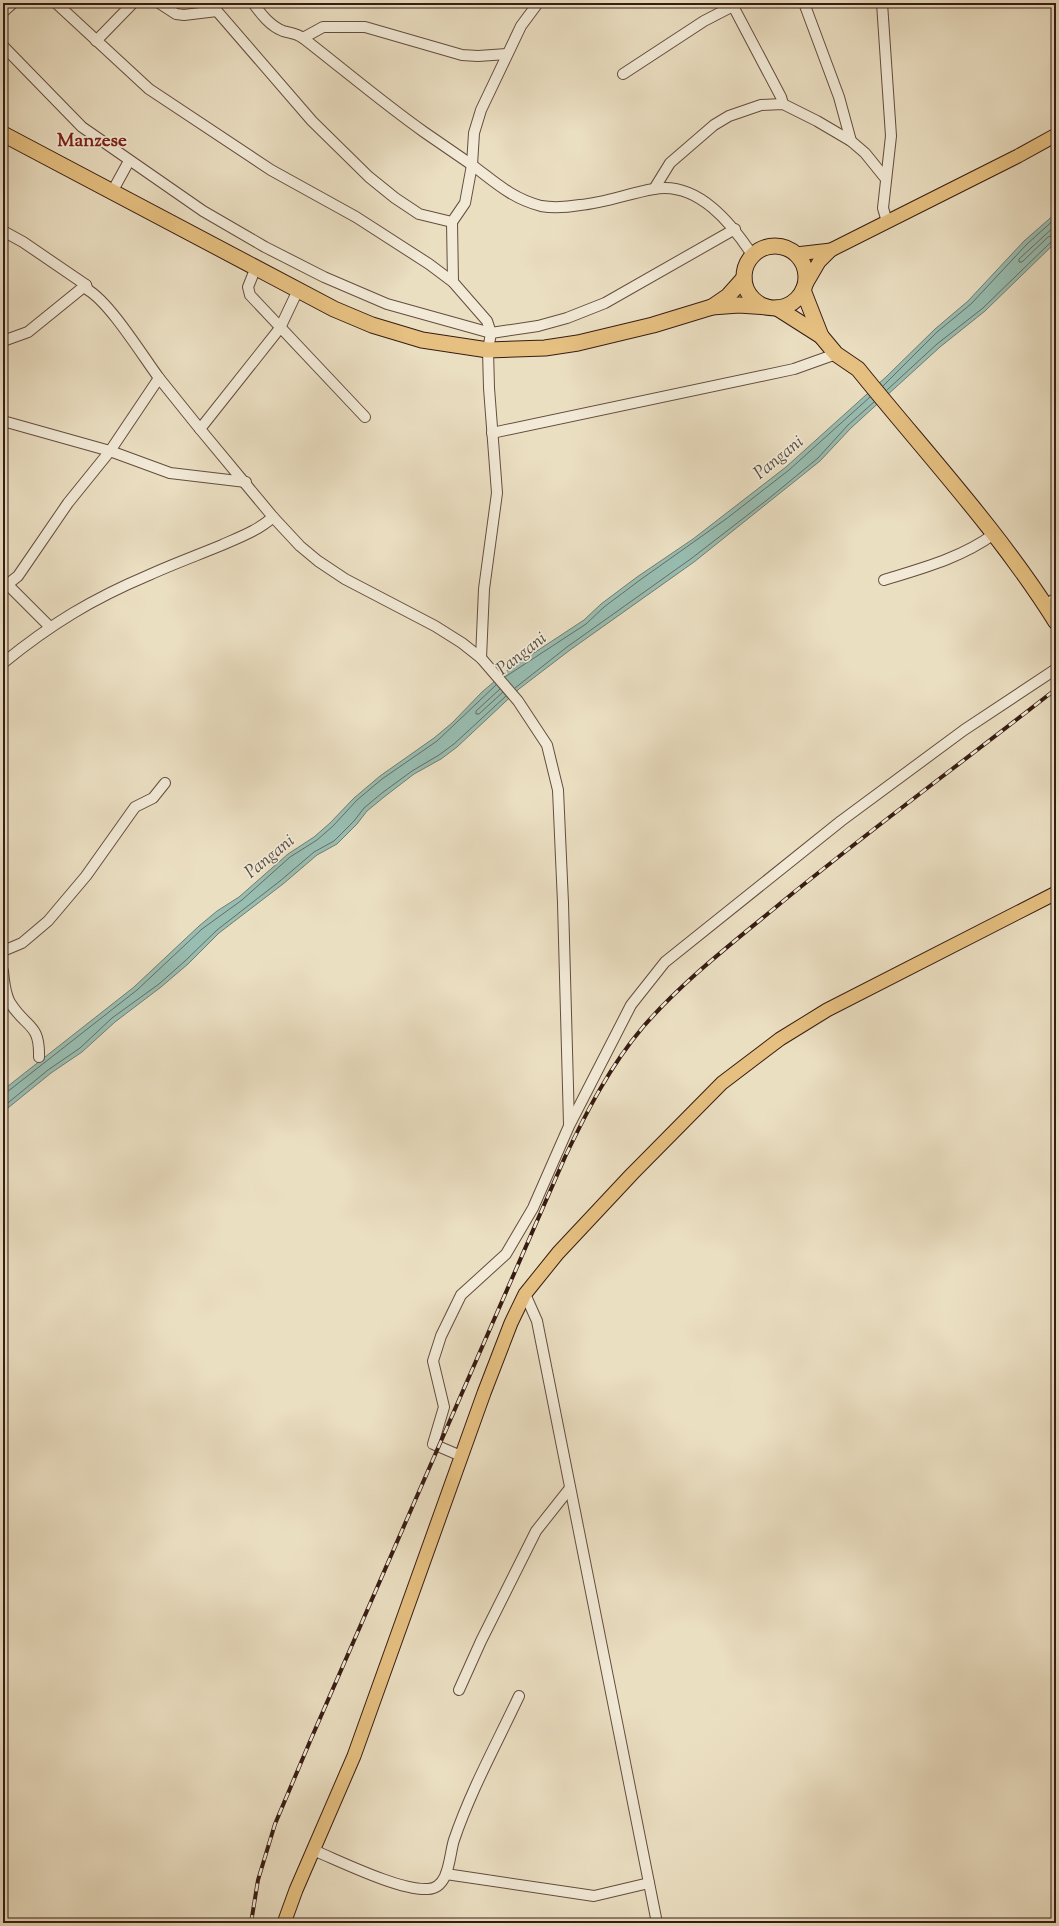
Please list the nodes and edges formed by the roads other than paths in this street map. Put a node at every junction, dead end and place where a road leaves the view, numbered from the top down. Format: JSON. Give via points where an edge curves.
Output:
{"nodes":[{"id":1,"x":12,"y":3,"type":"edge"},
{"id":2,"x":56,"y":3,"type":"edge"},
{"id":3,"x":133,"y":3,"type":"edge"},
{"id":4,"x":159,"y":3,"type":"edge"},
{"id":5,"x":210,"y":3,"type":"edge"},
{"id":6,"x":253,"y":3,"type":"edge"},
{"id":7,"x":538,"y":3,"type":"edge"},
{"id":8,"x":804,"y":3,"type":"edge"},
{"id":9,"x":882,"y":3,"type":"edge"},
{"id":10,"x":734,"y":5,"type":"edge"},
{"id":11,"x":217,"y":11,"type":"junction"},
{"id":12,"x":3,"y":12,"type":"edge"},
{"id":13,"x":303,"y":38,"type":"junction"},
{"id":14,"x":96,"y":41,"type":"junction"},
{"id":15,"x":3,"y":46,"type":"edge"},
{"id":16,"x":507,"y":54,"type":"junction"},
{"id":17,"x":623,"y":74,"type":"dead end"},
{"id":18,"x":783,"y":104,"type":"junction"},
{"id":19,"x":3,"y":134,"type":"edge"},
{"id":20,"x":1056,"y":135,"type":"edge"},
{"id":21,"x":851,"y":140,"type":"junction"},
{"id":22,"x":130,"y":161,"type":"junction"},
{"id":23,"x":472,"y":165,"type":"junction"},
{"id":24,"x":886,"y":179,"type":"junction"},
{"id":25,"x":654,"y":189,"type":"junction"},
{"id":26,"x":112,"y":192,"type":"junction"},
{"id":27,"x":452,"y":222,"type":"junction"},
{"id":28,"x":887,"y":222,"type":"junction"},
{"id":29,"x":735,"y":229,"type":"junction"},
{"id":30,"x":3,"y":232,"type":"edge"},
{"id":31,"x":832,"y":250,"type":"junction"},
{"id":32,"x":796,"y":254,"type":"junction"},
{"id":33,"x":753,"y":256,"type":"junction"},
{"id":34,"x":256,"y":267,"type":"junction"},
{"id":35,"x":744,"y":278,"type":"junction"},
{"id":36,"x":453,"y":282,"type":"junction"},
{"id":37,"x":86,"y":285,"type":"junction"},
{"id":38,"x":804,"y":288,"type":"junction"},
{"id":39,"x":298,"y":290,"type":"junction"},
{"id":40,"x":772,"y":307,"type":"junction"},
{"id":41,"x":712,"y":308,"type":"junction"},
{"id":42,"x":280,"y":328,"type":"junction"},
{"id":43,"x":491,"y":332,"type":"junction"},
{"id":44,"x":821,"y":336,"type":"junction"},
{"id":45,"x":3,"y":341,"type":"edge"},
{"id":46,"x":488,"y":350,"type":"junction"},
{"id":47,"x":836,"y":354,"type":"junction"},
{"id":48,"x":159,"y":378,"type":"junction"},
{"id":49,"x":365,"y":417,"type":"dead end"},
{"id":50,"x":3,"y":421,"type":"edge"},
{"id":51,"x":200,"y":429,"type":"junction"},
{"id":52,"x":492,"y":433,"type":"junction"},
{"id":53,"x":110,"y":451,"type":"junction"},
{"id":54,"x":246,"y":482,"type":"junction"},
{"id":55,"x":273,"y":517,"type":"junction"},
{"id":56,"x":994,"y":534,"type":"junction"},
{"id":57,"x":884,"y":580,"type":"dead end"},
{"id":58,"x":5,"y":582,"type":"edge"},
{"id":59,"x":1051,"y":601,"type":"edge"},
{"id":60,"x":1056,"y":622,"type":"edge"},
{"id":61,"x":50,"y":627,"type":"junction"},
{"id":62,"x":481,"y":658,"type":"junction"},
{"id":63,"x":3,"y":663,"type":"edge"},
{"id":64,"x":1056,"y":669,"type":"edge"},
{"id":65,"x":165,"y":783,"type":"dead end"},
{"id":66,"x":1056,"y":893,"type":"edge"},
{"id":67,"x":3,"y":951,"type":"edge"},
{"id":68,"x":3,"y":971,"type":"edge"},
{"id":69,"x":39,"y":1057,"type":"dead end"},
{"id":70,"x":569,"y":1126,"type":"junction"},
{"id":71,"x":525,"y":1294,"type":"junction"},
{"id":72,"x":461,"y":1456,"type":"junction"},
{"id":73,"x":570,"y":1488,"type":"junction"},
{"id":74,"x":459,"y":1690,"type":"dead end"},
{"id":75,"x":519,"y":1696,"type":"dead end"},
{"id":76,"x":314,"y":1850,"type":"junction"},
{"id":77,"x":446,"y":1874,"type":"junction"},
{"id":78,"x":649,"y":1883,"type":"junction"},
{"id":79,"x":284,"y":1923,"type":"edge"},
{"id":80,"x":657,"y":1923,"type":"edge"}],
"edges":[{"from":1,"to":12,"type":"street"},
{"from":2,"to":14,"type":"street"},
{"from":3,"to":14,"type":"street"},
{"from":4,"to":11,"type":"street","via":[[176,14]]},
{"from":5,"to":11,"type":"street"},
{"from":6,"to":13,"type":"street","via":[[272,25]]},
{"from":7,"to":16,"type":"street","via":[[521,26]]},
{"from":8,"to":21,"type":"street","via":[[839,96]]},
{"from":9,"to":24,"type":"street","via":[[891,136]]},
{"from":10,"to":17,"type":"street","via":[[704,21]]},
{"from":10,"to":18,"type":"street"},
{"from":11,"to":27,"type":"street","via":[[312,121],[369,177],[419,214]]},
{"from":13,"to":16,"type":"street","via":[[323,27],[358,27],[462,55]]},
{"from":13,"to":23,"type":"street","via":[[424,132]]},
{"from":14,"to":36,"type":"street","via":[[149,89],[271,170],[356,217]]},
{"from":15,"to":22,"type":"street","via":[[82,127]]},
{"from":16,"to":23,"type":"street","via":[[481,110],[474,133]]},
{"from":18,"to":21,"type":"street"},
{"from":18,"to":25,"type":"street","via":[[761,105],[729,116],[714,125],[670,163]]},
{"from":19,"to":26,"type":"highway"},
{"from":20,"to":28,"type":"main road"},
{"from":21,"to":24,"type":"street"},
{"from":22,"to":26,"type":"street"},
{"from":22,"to":43,"type":"street","via":[[203,211],[324,277],[387,304]]},
{"from":23,"to":25,"type":"street","via":[[509,194],[542,206],[598,204]]},
{"from":23,"to":27,"type":"street","via":[[465,203]]},
{"from":24,"to":28,"type":"street","via":[[883,208]]},
{"from":25,"to":29,"type":"street","via":[[666,188],[691,194],[718,212]]},
{"from":26,"to":34,"type":"highway"},
{"from":27,"to":36,"type":"street"},
{"from":28,"to":31,"type":"main road"},
{"from":29,"to":33,"type":"street"},
{"from":29,"to":43,"type":"street","via":[[605,303],[538,326]]},
{"from":30,"to":37,"type":"street","via":[[23,242]]},
{"from":31,"to":32,"type":"main road"},
{"from":31,"to":38,"type":"main road","via":[[819,262]]},
{"from":32,"to":33,"type":"highway","via":[[774,246],[762,249]]},
{"from":32,"to":38,"type":"highway","via":[[803,263],[806,274]]},
{"from":33,"to":35,"type":"highway","via":[[746,266]]},
{"from":34,"to":39,"type":"highway"},
{"from":34,"to":42,"type":"street","via":[[248,286],[250,295]]},
{"from":35,"to":40,"type":"highway","via":[[751,296],[758,302]]},
{"from":35,"to":41,"type":"highway","via":[[728,296]]},
{"from":36,"to":43,"type":"street","via":[[487,321]]},
{"from":37,"to":45,"type":"street","via":[[28,332]]},
{"from":37,"to":48,"type":"street","via":[[110,311]]},
{"from":38,"to":40,"type":"highway","via":[[792,302]]},
{"from":38,"to":44,"type":"highway"},
{"from":39,"to":42,"type":"street"},
{"from":39,"to":46,"type":"highway","via":[[372,325],[422,340]]},
{"from":40,"to":41,"type":"highway"},
{"from":40,"to":44,"type":"highway"},
{"from":41,"to":46,"type":"highway","via":[[578,343],[545,348]]},
{"from":42,"to":49,"type":"street"},
{"from":42,"to":51,"type":"street"},
{"from":43,"to":46,"type":"street"},
{"from":44,"to":47,"type":"highway"},
{"from":46,"to":52,"type":"street"},
{"from":47,"to":52,"type":"street","via":[[794,369]]},
{"from":47,"to":56,"type":"highway","via":[[858,369]]},
{"from":48,"to":51,"type":"street"},
{"from":48,"to":53,"type":"street"},
{"from":50,"to":53,"type":"street"},
{"from":51,"to":54,"type":"street"},
{"from":52,"to":62,"type":"street","via":[[496,493],[484,589]]},
{"from":53,"to":54,"type":"street","via":[[170,473]]},
{"from":53,"to":58,"type":"street","via":[[68,503],[18,576]]},
{"from":54,"to":55,"type":"street"},
{"from":55,"to":61,"type":"street","via":[[263,526],[245,535],[112,591],[82,606]]},
{"from":55,"to":62,"type":"street","via":[[318,561],[345,579],[435,626]]},
{"from":56,"to":57,"type":"street","via":[[959,555]]},
{"from":56,"to":59,"type":"highway"},
{"from":58,"to":61,"type":"street"},
{"from":59,"to":60,"type":"highway"},
{"from":61,"to":63,"type":"street"},
{"from":62,"to":70,"type":"street","via":[[518,701],[547,745],[558,790]]},
{"from":64,"to":70,"type":"street","via":[[964,730],[841,821],[665,962],[630,1005]]},
{"from":65,"to":67,"type":"street","via":[[153,798],[135,807],[89,871],[48,921],[22,943]]},
{"from":66,"to":71,"type":"main road","via":[[827,1010],[780,1039],[716,1089],[563,1247]]},
{"from":68,"to":69,"type":"street","via":[[10,1003],[38,1038]]},
{"from":70,"to":72,"type":"street","via":[[533,1208],[506,1254],[461,1295],[439,1342],[433,1362],[444,1407],[434,1444]]},
{"from":71,"to":72,"type":"main road","via":[[511,1323]]},
{"from":71,"to":73,"type":"street","via":[[536,1321]]},
{"from":72,"to":76,"type":"main road","via":[[354,1756]]},
{"from":73,"to":74,"type":"street","via":[[536,1530],[480,1641]]},
{"from":73,"to":78,"type":"street"},
{"from":75,"to":77,"type":"street","via":[[462,1818]]},
{"from":76,"to":77,"type":"street","via":[[398,1884],[428,1889],[439,1885]]},
{"from":76,"to":79,"type":"main road"},
{"from":77,"to":78,"type":"street","via":[[594,1896]]},
{"from":78,"to":80,"type":"street"}]}
